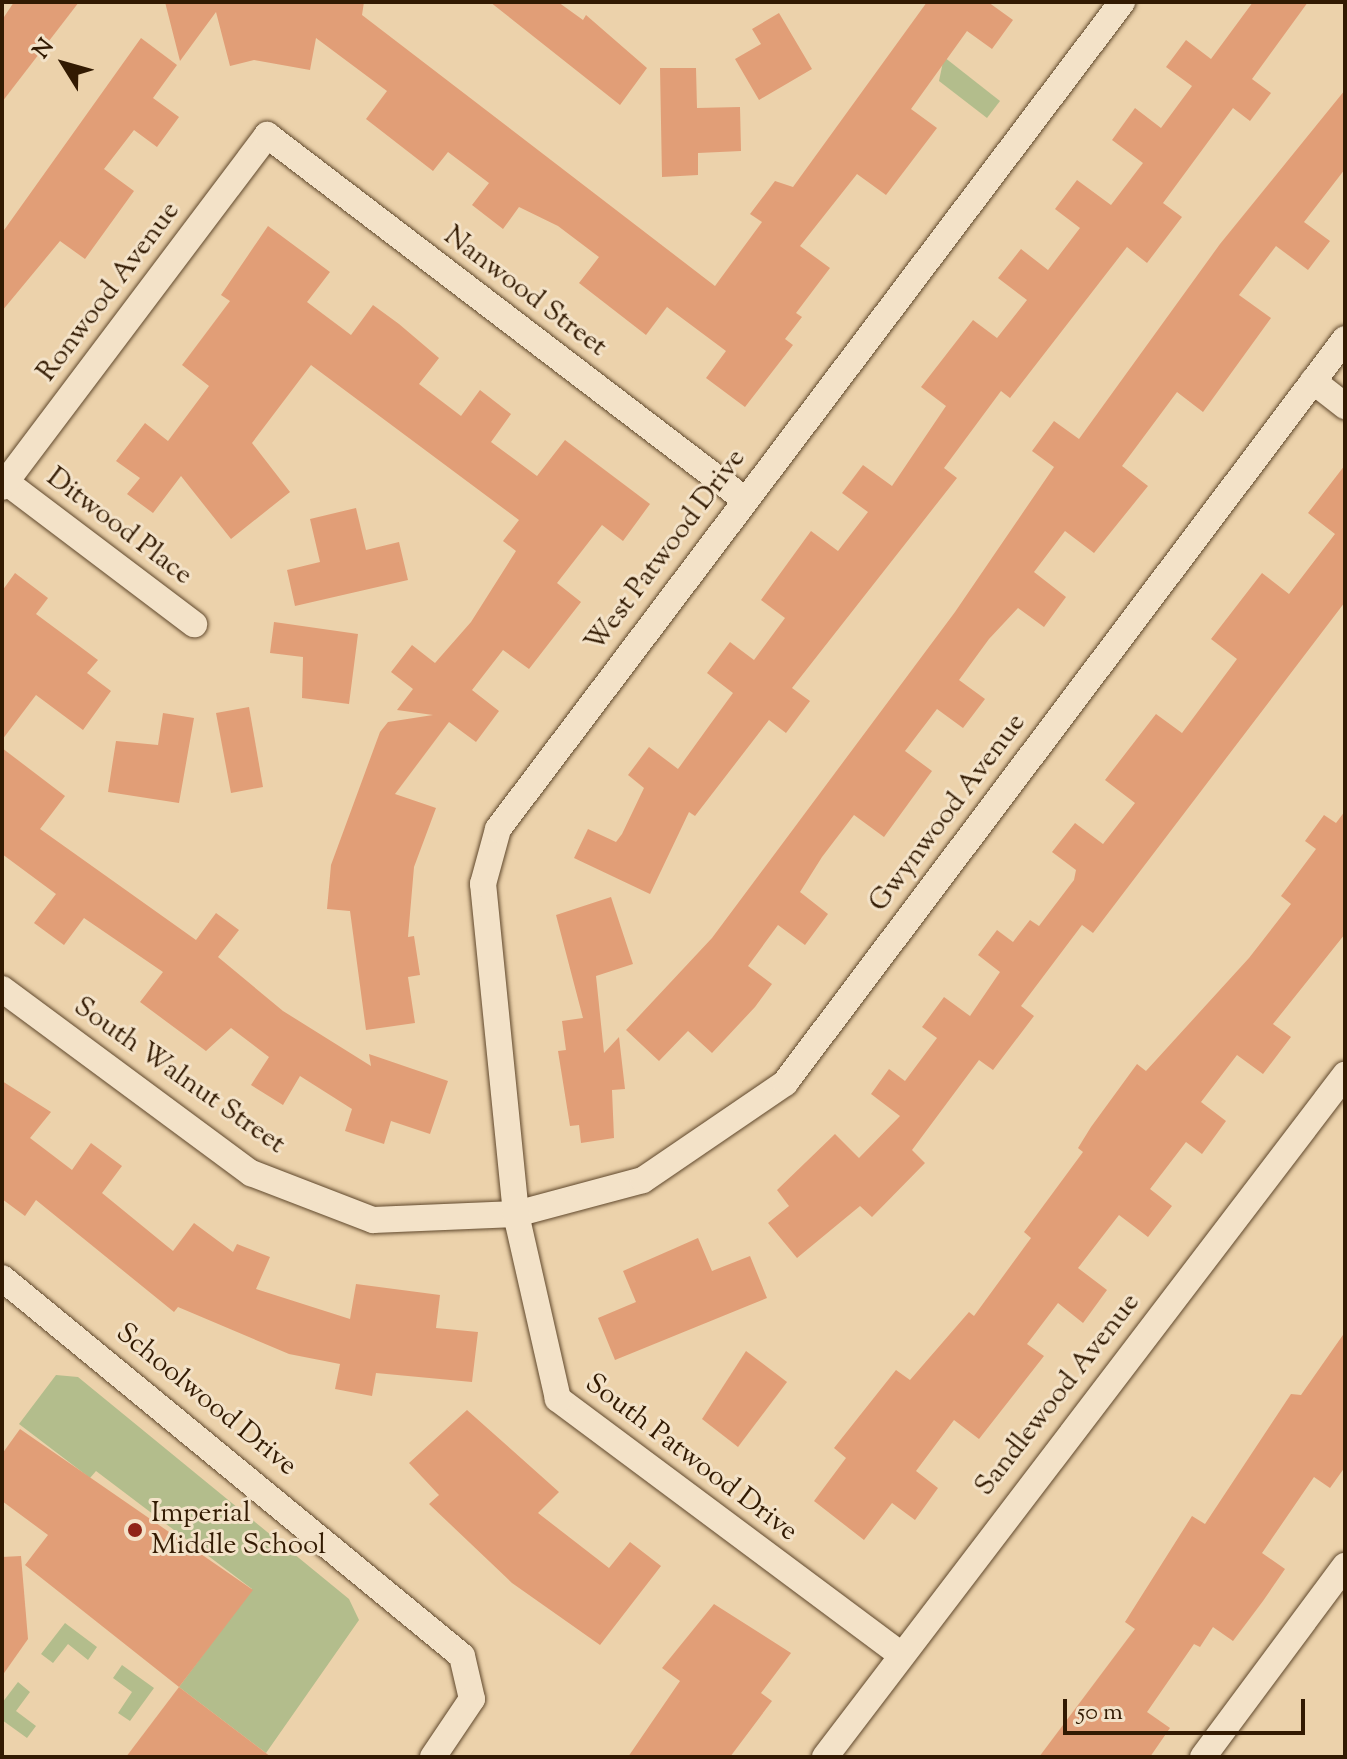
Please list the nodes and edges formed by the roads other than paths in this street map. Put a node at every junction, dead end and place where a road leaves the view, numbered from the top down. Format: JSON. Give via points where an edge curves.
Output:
{"nodes":[{"id":1,"x":1122,"y":2,"type":"edge"},
{"id":2,"x":267,"y":135,"type":"joint"},
{"id":3,"x":1345,"y":339,"type":"edge"},
{"id":4,"x":1313,"y":381,"type":"junction"},
{"id":5,"x":1345,"y":406,"type":"edge"},
{"id":6,"x":4,"y":485,"type":"edge"},
{"id":7,"x":744,"y":499,"type":"junction"},
{"id":8,"x":194,"y":624,"type":"dead end"},
{"id":9,"x":2,"y":989,"type":"edge"},
{"id":10,"x":1345,"y":1075,"type":"edge"},
{"id":11,"x":516,"y":1214,"type":"junction"},
{"id":12,"x":2,"y":1278,"type":"edge"},
{"id":13,"x":1345,"y":1566,"type":"edge"},
{"id":14,"x":900,"y":1654,"type":"junction"},
{"id":15,"x":433,"y":1757,"type":"edge"},
{"id":16,"x":825,"y":1757,"type":"edge"},
{"id":17,"x":1203,"y":1757,"type":"edge"}],
"edges":[{"from":1,"to":7,"type":"street","name":"West Patwood Drive"},
{"from":2,"to":6,"type":"street","name":"Ronwood Avenue"},
{"from":2,"to":7,"type":"street","name":"Nanwood Street"},
{"from":3,"to":4,"type":"street","name":"Gwynwood Avenue"},
{"from":4,"to":5,"type":"street"},
{"from":4,"to":11,"type":"street","name":"Gwynwood Avenue","via":[[785,1083],[643,1180]]},
{"from":6,"to":8,"type":"street","name":"Ditwood Place"},
{"from":7,"to":11,"type":"street","name":"West Patwood Drive","via":[[498,829],[483,884]]},
{"from":9,"to":11,"type":"street","name":"South Walnut Street","via":[[251,1173],[373,1220]]},
{"from":10,"to":14,"type":"street","name":"Sandlewood Avenue"},
{"from":11,"to":14,"type":"street","name":"South Patwood Drive","via":[[558,1399]]},
{"from":12,"to":15,"type":"street","name":"Schoolwood Drive","via":[[462,1656],[473,1686],[469,1709]]},
{"from":13,"to":17,"type":"street"},
{"from":14,"to":16,"type":"street","name":"Sandlewood Avenue"}]}
